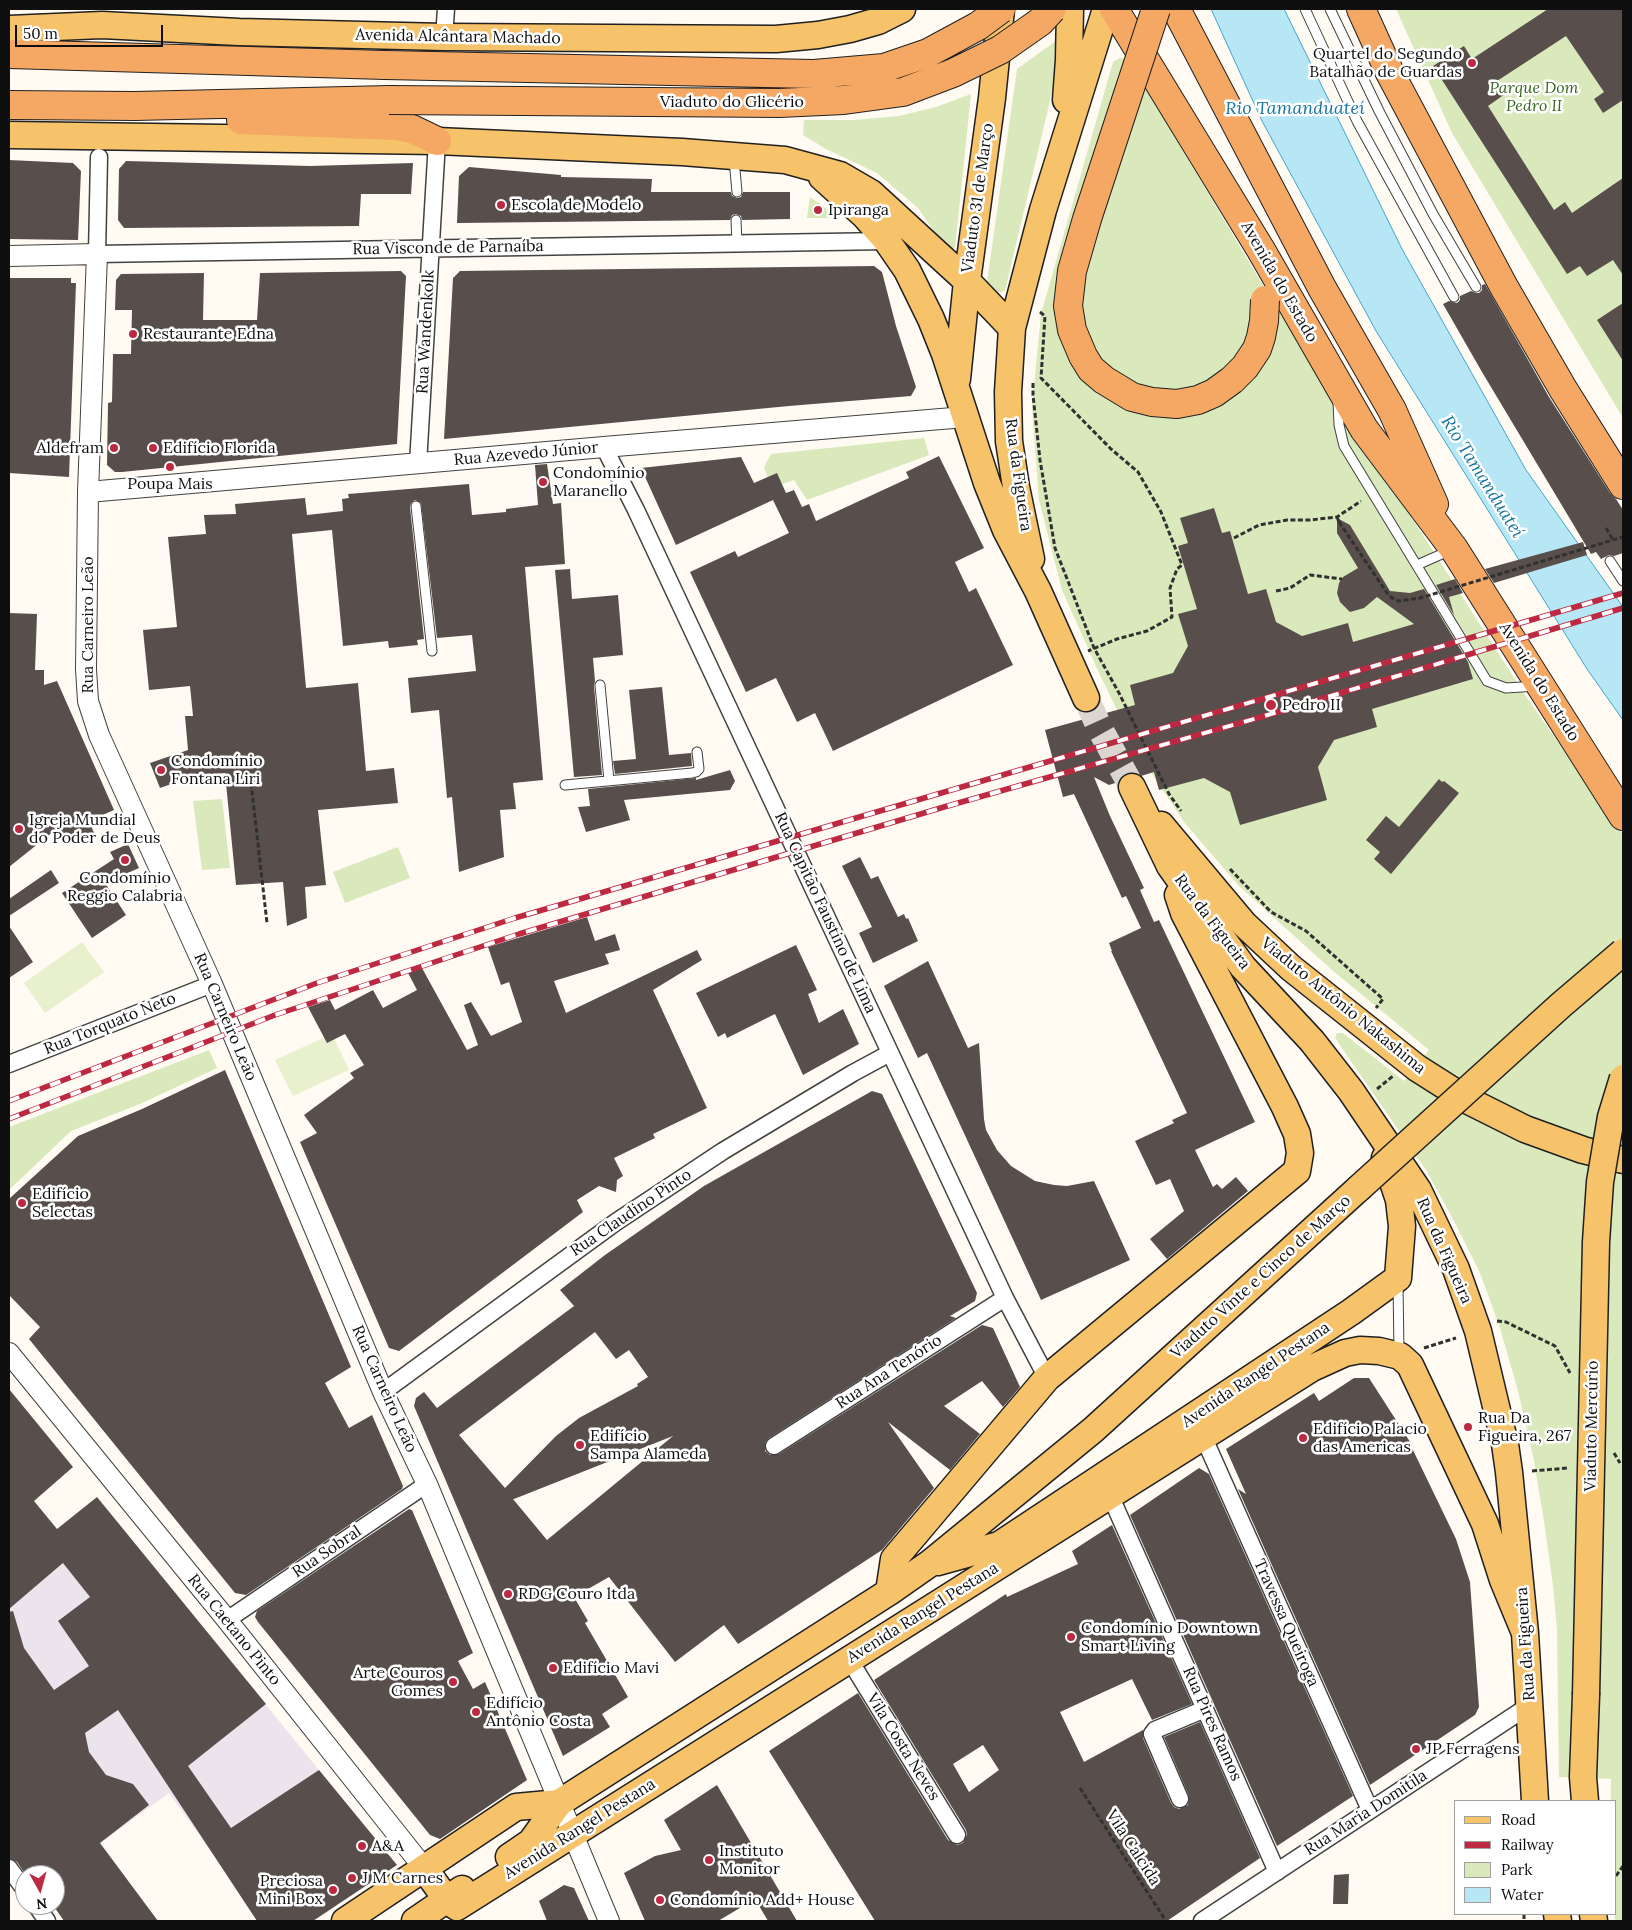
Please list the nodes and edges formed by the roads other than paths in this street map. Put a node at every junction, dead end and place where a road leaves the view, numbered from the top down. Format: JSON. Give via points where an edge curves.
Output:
{"nodes":[{"id":1,"x":446,"y":9,"type":"edge"},
{"id":2,"x":902,"y":9,"type":"edge"},
{"id":3,"x":1001,"y":9,"type":"edge"},
{"id":4,"x":1052,"y":9,"type":"edge"},
{"id":5,"x":1070,"y":9,"type":"edge"},
{"id":6,"x":1106,"y":9,"type":"edge"},
{"id":7,"x":1114,"y":9,"type":"edge"},
{"id":8,"x":1156,"y":9,"type":"edge"},
{"id":9,"x":1176,"y":9,"type":"edge"},
{"id":10,"x":1305,"y":9,"type":"edge"},
{"id":11,"x":1330,"y":9,"type":"edge"},
{"id":12,"x":1361,"y":9,"type":"edge"},
{"id":13,"x":878,"y":15,"type":"edge"},
{"id":14,"x":102,"y":17,"type":"edge"},
{"id":15,"x":9,"y":29,"type":"edge"},
{"id":16,"x":444,"y":37,"type":"junction"},
{"id":17,"x":9,"y":54,"type":"edge"},
{"id":18,"x":386,"y":65,"type":"joint"},
{"id":19,"x":9,"y":105,"type":"edge"},
{"id":20,"x":135,"y":106,"type":"junction"},
{"id":21,"x":9,"y":135,"type":"edge"},
{"id":22,"x":436,"y":141,"type":"junction"},
{"id":23,"x":1062,"y":144,"type":"junction"},
{"id":24,"x":734,"y":156,"type":"junction"},
{"id":25,"x":99,"y":157,"type":"dead end"},
{"id":26,"x":810,"y":168,"type":"junction"},
{"id":27,"x":737,"y":192,"type":"dead end"},
{"id":28,"x":736,"y":220,"type":"dead end"},
{"id":29,"x":887,"y":241,"type":"junction"},
{"id":30,"x":737,"y":244,"type":"junction"},
{"id":31,"x":431,"y":248,"type":"junction"},
{"id":32,"x":1261,"y":250,"type":"junction"},
{"id":33,"x":97,"y":254,"type":"junction"},
{"id":34,"x":9,"y":256,"type":"edge"},
{"id":35,"x":967,"y":281,"type":"junction"},
{"id":36,"x":1476,"y":287,"type":"dead end"},
{"id":37,"x":1454,"y":297,"type":"dead end"},
{"id":38,"x":1012,"y":328,"type":"junction"},
{"id":39,"x":1338,"y":383,"type":"junction"},
{"id":40,"x":956,"y":388,"type":"junction"},
{"id":41,"x":965,"y":417,"type":"junction"},
{"id":42,"x":604,"y":447,"type":"junction"},
{"id":43,"x":418,"y":464,"type":"junction"},
{"id":44,"x":1623,"y":485,"type":"edge"},
{"id":45,"x":88,"y":492,"type":"junction"},
{"id":46,"x":416,"y":506,"type":"dead end"},
{"id":47,"x":1454,"y":549,"type":"junction"},
{"id":48,"x":1610,"y":562,"type":"dead end"},
{"id":49,"x":1417,"y":565,"type":"junction"},
{"id":50,"x":1623,"y":581,"type":"edge"},
{"id":51,"x":1038,"y":591,"type":"junction"},
{"id":52,"x":432,"y":651,"type":"dead end"},
{"id":53,"x":600,"y":685,"type":"dead end"},
{"id":54,"x":1541,"y":686,"type":"junction"},
{"id":55,"x":1086,"y":698,"type":"tunnel mouth"},
{"id":56,"x":697,"y":752,"type":"dead end"},
{"id":57,"x":609,"y":780,"type":"junction"},
{"id":58,"x":566,"y":785,"type":"dead end"},
{"id":59,"x":1134,"y":792,"type":"joint"},
{"id":60,"x":1623,"y":816,"type":"edge"},
{"id":61,"x":1170,"y":866,"type":"junction"},
{"id":62,"x":1623,"y":952,"type":"edge"},
{"id":63,"x":212,"y":984,"type":"junction"},
{"id":64,"x":890,"y":1053,"type":"junction"},
{"id":65,"x":9,"y":1064,"type":"edge"},
{"id":66,"x":1623,"y":1078,"type":"edge"},
{"id":67,"x":1375,"y":1127,"type":"junction"},
{"id":68,"x":1623,"y":1160,"type":"edge"},
{"id":69,"x":1398,"y":1278,"type":"junction"},
{"id":70,"x":1005,"y":1298,"type":"junction"},
{"id":71,"x":1350,"y":1312,"type":"junction"},
{"id":72,"x":1360,"y":1350,"type":"junction"},
{"id":73,"x":9,"y":1353,"type":"edge"},
{"id":74,"x":1400,"y":1356,"type":"junction"},
{"id":75,"x":1047,"y":1378,"type":"junction"},
{"id":76,"x":383,"y":1392,"type":"junction"},
{"id":77,"x":1203,"y":1436,"type":"junction"},
{"id":78,"x":774,"y":1446,"type":"dead end"},
{"id":79,"x":427,"y":1484,"type":"junction"},
{"id":80,"x":1110,"y":1495,"type":"junction"},
{"id":81,"x":929,"y":1564,"type":"junction"},
{"id":82,"x":889,"y":1592,"type":"junction"},
{"id":83,"x":227,"y":1620,"type":"junction"},
{"id":84,"x":1525,"y":1633,"type":"junction"},
{"id":85,"x":849,"y":1659,"type":"junction"},
{"id":86,"x":1530,"y":1705,"type":"junction"},
{"id":87,"x":1205,"y":1709,"type":"junction"},
{"id":88,"x":1584,"y":1789,"type":"edge"},
{"id":89,"x":1180,"y":1799,"type":"dead end"},
{"id":90,"x":1535,"y":1800,"type":"edge"},
{"id":91,"x":1576,"y":1800,"type":"edge"},
{"id":92,"x":559,"y":1803,"type":"junction"},
{"id":93,"x":1370,"y":1810,"type":"junction"},
{"id":94,"x":572,"y":1834,"type":"junction"},
{"id":95,"x":957,"y":1835,"type":"dead end"},
{"id":96,"x":531,"y":1842,"type":"junction"},
{"id":97,"x":424,"y":1868,"type":"junction"},
{"id":98,"x":1277,"y":1872,"type":"junction"},
{"id":99,"x":452,"y":1903,"type":"junction"},
{"id":100,"x":345,"y":1921,"type":"edge"},
{"id":101,"x":415,"y":1921,"type":"edge"},
{"id":102,"x":609,"y":1921,"type":"edge"},
{"id":103,"x":1202,"y":1921,"type":"edge"}],
"edges":[{"from":1,"to":16,"type":"street"},
{"from":2,"to":13,"type":"main road","name":"Avenida Alcântara Machado"},
{"from":3,"to":18,"type":"highway","name":"Viaduto do Glicério","bridge":true,"via":[[978,26],[928,53],[884,68],[814,74]]},
{"from":3,"to":35,"type":"main road","name":"Viaduto 31 de Março"},
{"from":4,"to":20,"type":"highway","name":"Viaduto do Glicério","bridge":true,"via":[[1040,22],[1000,50],[953,73],[903,92],[844,100],[779,104],[389,100]]},
{"from":5,"to":23,"type":"main road","name":"Rua da Figueira"},
{"from":6,"to":23,"type":"main road","name":"Rua da Figueira"},
{"from":7,"to":32,"type":"highway","name":"Avenida do Estado"},
{"from":8,"to":32,"type":"highway","bridge":true,"via":[[1086,219],[1072,271],[1068,306],[1072,330],[1087,362],[1104,380],[1132,397],[1152,402],[1177,404],[1214,393],[1245,367],[1261,337],[1265,300]]},
{"from":9,"to":47,"type":"highway","name":"Avenida do Estado","via":[[1322,288],[1392,410]]},
{"from":10,"to":37,"type":"lane","via":[[1357,120]]},
{"from":11,"to":36,"type":"lane","via":[[1433,214]]},
{"from":12,"to":44,"type":"highway","via":[[1390,73],[1504,287]]},
{"from":13,"to":16,"type":"main road","name":"Avenida Alcântara Machado","via":[[850,29],[776,39]]},
{"from":14,"to":15,"type":"main road","name":"Avenida Alcântara Machado"},
{"from":14,"to":16,"type":"main road","name":"Avenida Alcântara Machado","via":[[239,32]]},
{"from":17,"to":18,"type":"highway","name":"Avenida Alcântara Machado"},
{"from":19,"to":20,"type":"highway"},
{"from":20,"to":22,"type":"highway","via":[[246,121],[396,126]]},
{"from":21,"to":22,"type":"main road"},
{"from":22,"to":24,"type":"main road"},
{"from":22,"to":31,"type":"street","name":"Rua Wandenkolk"},
{"from":23,"to":38,"type":"main road","name":"Rua da Figueira"},
{"from":24,"to":26,"type":"main road","via":[[786,160]]},
{"from":24,"to":27,"type":"lane"},
{"from":25,"to":33,"type":"street","name":"Rua Carneiro Leão"},
{"from":26,"to":29,"type":"main road","name":"Rua da Figueira","via":[[851,203]]},
{"from":26,"to":35,"type":"main road","via":[[840,175],[870,193]]},
{"from":28,"to":30,"type":"lane"},
{"from":29,"to":30,"type":"street","name":"Rua Visconde de Parnaíba"},
{"from":29,"to":40,"type":"main road","name":"Rua da Figueira","via":[[907,270],[928,312]]},
{"from":30,"to":31,"type":"street","name":"Rua Visconde de Parnaíba"},
{"from":31,"to":33,"type":"street","name":"Rua Visconde de Parnaíba"},
{"from":31,"to":43,"type":"street","name":"Rua Wandenkolk"},
{"from":32,"to":39,"type":"highway","name":"Avenida do Estado"},
{"from":33,"to":34,"type":"street","name":"Rua Visconde de Parnaíba"},
{"from":33,"to":45,"type":"street","name":"Rua Carneiro Leão"},
{"from":35,"to":38,"type":"main road"},
{"from":35,"to":40,"type":"main road","name":"Viaduto 31 de Março"},
{"from":38,"to":51,"type":"main road","name":"Rua da Figueira","via":[[1009,441]]},
{"from":39,"to":47,"type":"highway","name":"Avenida do Estado","via":[[1364,430]]},
{"from":39,"to":49,"type":"lane","via":[[1339,425],[1344,446]]},
{"from":40,"to":41,"type":"main road","name":"Rua da Figueira"},
{"from":41,"to":42,"type":"street","name":"Rua Azevedo Júnior"},
{"from":41,"to":51,"type":"main road","name":"Rua da Figueira","via":[[1006,530]]},
{"from":42,"to":43,"type":"street","name":"Rua Azevedo Júnior"},
{"from":42,"to":64,"type":"street","name":"Rua Capitão Faustino de Lima"},
{"from":43,"to":45,"type":"street","name":"Rua Azevedo Júnior"},
{"from":45,"to":63,"type":"street","name":"Rua Carneiro Leão","via":[[88,701],[99,736]]},
{"from":46,"to":52,"type":"lane"},
{"from":47,"to":49,"type":"lane"},
{"from":47,"to":54,"type":"highway","name":"Avenida do Estado"},
{"from":48,"to":50,"type":"lane"},
{"from":49,"to":54,"type":"lane","via":[[1487,681],[1506,688]]},
{"from":51,"to":55,"type":"main road","name":"Rua da Figueira"},
{"from":53,"to":57,"type":"lane"},
{"from":54,"to":60,"type":"highway","name":"Avenida do Estado"},
{"from":56,"to":57,"type":"lane","via":[[696,772]]},
{"from":57,"to":58,"type":"lane"},
{"from":59,"to":61,"type":"main road","name":"Rua da Figueira"},
{"from":59,"to":68,"type":"main road","name":"Viaduto Antônio Nakashima","bridge":true,"via":[[1244,924],[1291,968],[1417,1068],[1469,1101],[1525,1129],[1583,1150]]},
{"from":61,"to":67,"type":"main road","name":"Rua da Figueira","via":[[1243,967],[1312,1041]]},
{"from":61,"to":75,"type":"main road","via":[[1184,914],[1297,1134],[1300,1153],[1297,1171]]},
{"from":62,"to":81,"type":"main road","name":"Viaduto Vinte e Cinco de Março","bridge":true,"via":[[1093,1430]]},
{"from":63,"to":65,"type":"street","name":"Rua Torquato Neto"},
{"from":63,"to":76,"type":"street","name":"Rua Carneiro Leão"},
{"from":64,"to":70,"type":"street","name":"Rua Capitão Faustino de Lima"},
{"from":64,"to":76,"type":"street","name":"Rua Claudino Pinto","via":[[722,1151],[633,1211]]},
{"from":66,"to":88,"type":"main road","name":"Viaduto Mercúrio","bridge":true,"via":[[1600,1182],[1596,1242]]},
{"from":67,"to":69,"type":"main road","via":[[1399,1200],[1402,1226]]},
{"from":67,"to":84,"type":"main road","name":"Rua da Figueira","via":[[1418,1190],[1456,1268],[1475,1323],[1509,1472]]},
{"from":69,"to":71,"type":"main road","name":"Avenida Rangel Pestana"},
{"from":69,"to":74,"type":"lane"},
{"from":70,"to":75,"type":"street","name":"Rua Capitão Faustino de Lima"},
{"from":70,"to":78,"type":"street","name":"Rua Ana Tenório"},
{"from":71,"to":72,"type":"main road","via":[[1350,1324]]},
{"from":71,"to":81,"type":"main road","name":"Avenida Rangel Pestana","via":[[999,1545]]},
{"from":72,"to":74,"type":"main road","name":"Avenida Rangel Pestana"},
{"from":72,"to":77,"type":"main road","name":"Avenida Rangel Pestana","via":[[1312,1368]]},
{"from":73,"to":83,"type":"street","name":"Rua Caetano Pinto"},
{"from":74,"to":84,"type":"main road","via":[[1416,1375],[1458,1463],[1485,1524]]},
{"from":75,"to":82,"type":"main road","via":[[894,1559]]},
{"from":76,"to":79,"type":"street","name":"Rua Carneiro Leão"},
{"from":77,"to":80,"type":"main road","name":"Avenida Rangel Pestana"},
{"from":77,"to":93,"type":"street","name":"Travessa Queiroga"},
{"from":79,"to":83,"type":"street","name":"Rua Sobral"},
{"from":79,"to":92,"type":"street","name":"Rua Carneiro Leão"},
{"from":80,"to":85,"type":"main road","name":"Avenida Rangel Pestana"},
{"from":80,"to":87,"type":"street","name":"Rua Pires Ramos"},
{"from":81,"to":82,"type":"main road","name":"Viaduto Vinte e Cinco de Março"},
{"from":82,"to":92,"type":"main road","name":"Avenida Rangel Pestana"},
{"from":83,"to":97,"type":"street","name":"Rua Caetano Pinto"},
{"from":84,"to":86,"type":"main road","name":"Rua da Figueira"},
{"from":85,"to":94,"type":"main road","name":"Avenida Rangel Pestana"},
{"from":85,"to":95,"type":"street","name":"Vila Costa Neves"},
{"from":86,"to":90,"type":"main road","name":"Rua da Figueira"},
{"from":86,"to":93,"type":"street","name":"Rua Maria Domitila"},
{"from":87,"to":89,"type":"street","via":[[1152,1734]]},
{"from":87,"to":98,"type":"street","name":"Rua Pires Ramos"},
{"from":88,"to":91,"type":"main road","name":"Viaduto Mercúrio"},
{"from":92,"to":94,"type":"street","name":"Rua Carneiro Leão"},
{"from":92,"to":96,"type":"main road","name":"Avenida Rangel Pestana"},
{"from":92,"to":97,"type":"main road","name":"Avenida Rangel Pestana","via":[[516,1807]]},
{"from":93,"to":98,"type":"street","name":"Rua Maria Domitila"},
{"from":94,"to":96,"type":"main road","via":[[562,1830]]},
{"from":94,"to":99,"type":"main road","name":"Avenida Rangel Pestana"},
{"from":94,"to":102,"type":"street","name":"Rua Carneiro Leão"},
{"from":96,"to":99,"type":"main road","name":"Avenida Rangel Pestana"},
{"from":97,"to":99,"type":"main road","name":"Rua Caetano Pinto"},
{"from":97,"to":100,"type":"main road","name":"Avenida Rangel Pestana"},
{"from":98,"to":103,"type":"street","name":"Rua Maria Domitila"},
{"from":99,"to":101,"type":"main road","name":"Avenida Rangel Pestana"}]}
